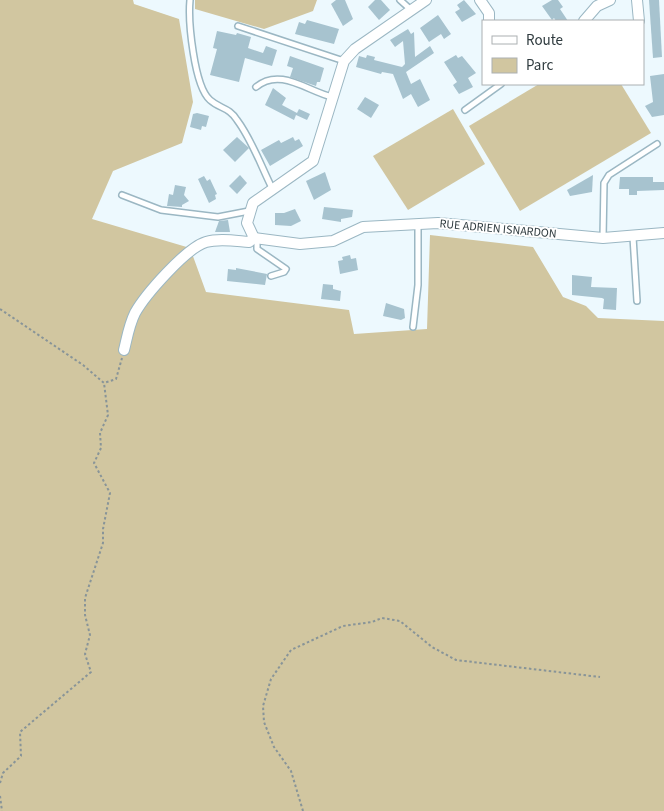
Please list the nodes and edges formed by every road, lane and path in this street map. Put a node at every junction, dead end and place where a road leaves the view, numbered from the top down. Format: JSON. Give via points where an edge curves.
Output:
{"nodes":[{"id":1,"x":190,"y":0,"type":"edge"},
{"id":2,"x":400,"y":0,"type":"edge"},
{"id":3,"x":426,"y":0,"type":"edge"},
{"id":4,"x":480,"y":0,"type":"edge"},
{"id":5,"x":610,"y":0,"type":"edge"},
{"id":6,"x":637,"y":0,"type":"edge"},
{"id":7,"x":410,"y":9,"type":"junction"},
{"id":8,"x":489,"y":20,"type":"edge"},
{"id":9,"x":585,"y":20,"type":"edge"},
{"id":10,"x":639,"y":20,"type":"edge"},
{"id":11,"x":238,"y":26,"type":"dead end"},
{"id":12,"x":344,"y":61,"type":"junction"},
{"id":13,"x":500,"y":85,"type":"edge"},
{"id":14,"x":256,"y":87,"type":"dead end"},
{"id":15,"x":332,"y":97,"type":"junction"},
{"id":16,"x":465,"y":110,"type":"dead end"},
{"id":17,"x":657,"y":144,"type":"dead end"},
{"id":18,"x":272,"y":188,"type":"junction"},
{"id":19,"x":122,"y":195,"type":"dead end"},
{"id":20,"x":249,"y":211,"type":"junction"},
{"id":21,"x":418,"y":224,"type":"junction"},
{"id":22,"x":664,"y":233,"type":"edge"},
{"id":23,"x":633,"y":237,"type":"junction"},
{"id":24,"x":603,"y":238,"type":"junction"},
{"id":25,"x":255,"y":239,"type":"junction"},
{"id":26,"x":271,"y":276,"type":"dead end"},
{"id":27,"x":637,"y":301,"type":"dead end"},
{"id":28,"x":0,"y":309,"type":"edge"},
{"id":29,"x":413,"y":327,"type":"dead end"},
{"id":30,"x":124,"y":350,"type":"joint"},
{"id":31,"x":104,"y":383,"type":"junction"},
{"id":32,"x":600,"y":676,"type":"dead end"},
{"id":33,"x":0,"y":783,"type":"edge"},
{"id":34,"x":0,"y":796,"type":"edge"},
{"id":35,"x":2,"y":811,"type":"edge"},
{"id":36,"x":302,"y":811,"type":"edge"}],
"edges":[{"from":1,"to":18,"type":"lane","via":[[192,49],[206,94],[211,101],[229,109],[238,121]]},
{"from":2,"to":7,"type":"lane"},
{"from":3,"to":7,"type":"street"},
{"from":4,"to":8,"type":"street","via":[[489,13]]},
{"from":5,"to":9,"type":"street","via":[[597,6]]},
{"from":6,"to":10,"type":"street"},
{"from":7,"to":12,"type":"street","via":[[355,49]]},
{"from":11,"to":12,"type":"lane"},
{"from":12,"to":15,"type":"street"},
{"from":13,"to":16,"type":"lane"},
{"from":14,"to":15,"type":"lane","via":[[264,81],[282,78]]},
{"from":15,"to":18,"type":"street","via":[[313,161]]},
{"from":17,"to":24,"type":"lane","via":[[609,175],[604,183]]},
{"from":18,"to":20,"type":"street"},
{"from":19,"to":20,"type":"lane","via":[[161,210],[218,216]]},
{"from":20,"to":25,"type":"street","via":[[247,223]]},
{"from":21,"to":24,"type":"street","name":"RUE ADRIEN ISNARDON","via":[[438,223]]},
{"from":21,"to":25,"type":"street","name":"RUE ADRIEN ISNARDON","via":[[363,227],[333,241],[300,244]]},
{"from":21,"to":29,"type":"lane","via":[[418,286]]},
{"from":22,"to":23,"type":"street","name":"RUE ADRIEN ISNARDON"},
{"from":23,"to":24,"type":"street","name":"RUE ADRIEN ISNARDON"},
{"from":23,"to":27,"type":"lane"},
{"from":25,"to":26,"type":"lane","via":[[257,249],[286,268],[284,272]]},
{"from":25,"to":30,"type":"street","name":"RUE ADRIEN ISNARDON","via":[[249,242],[206,242],[188,252],[136,312],[128,329]]},
{"from":28,"to":31,"type":"path","via":[[76,360]]},
{"from":30,"to":31,"type":"path","via":[[116,379]]},
{"from":31,"to":33,"type":"path","via":[[108,415],[100,433],[101,448],[94,463],[110,493],[103,543],[85,598],[90,634],[85,654],[91,672],[20,732],[20,756],[3,774]]},
{"from":32,"to":36,"type":"path","via":[[456,660],[432,647],[400,621],[382,618],[343,626],[291,650],[271,679],[263,706],[264,722],[274,747],[291,771]]},
{"from":34,"to":35,"type":"path"}]}
